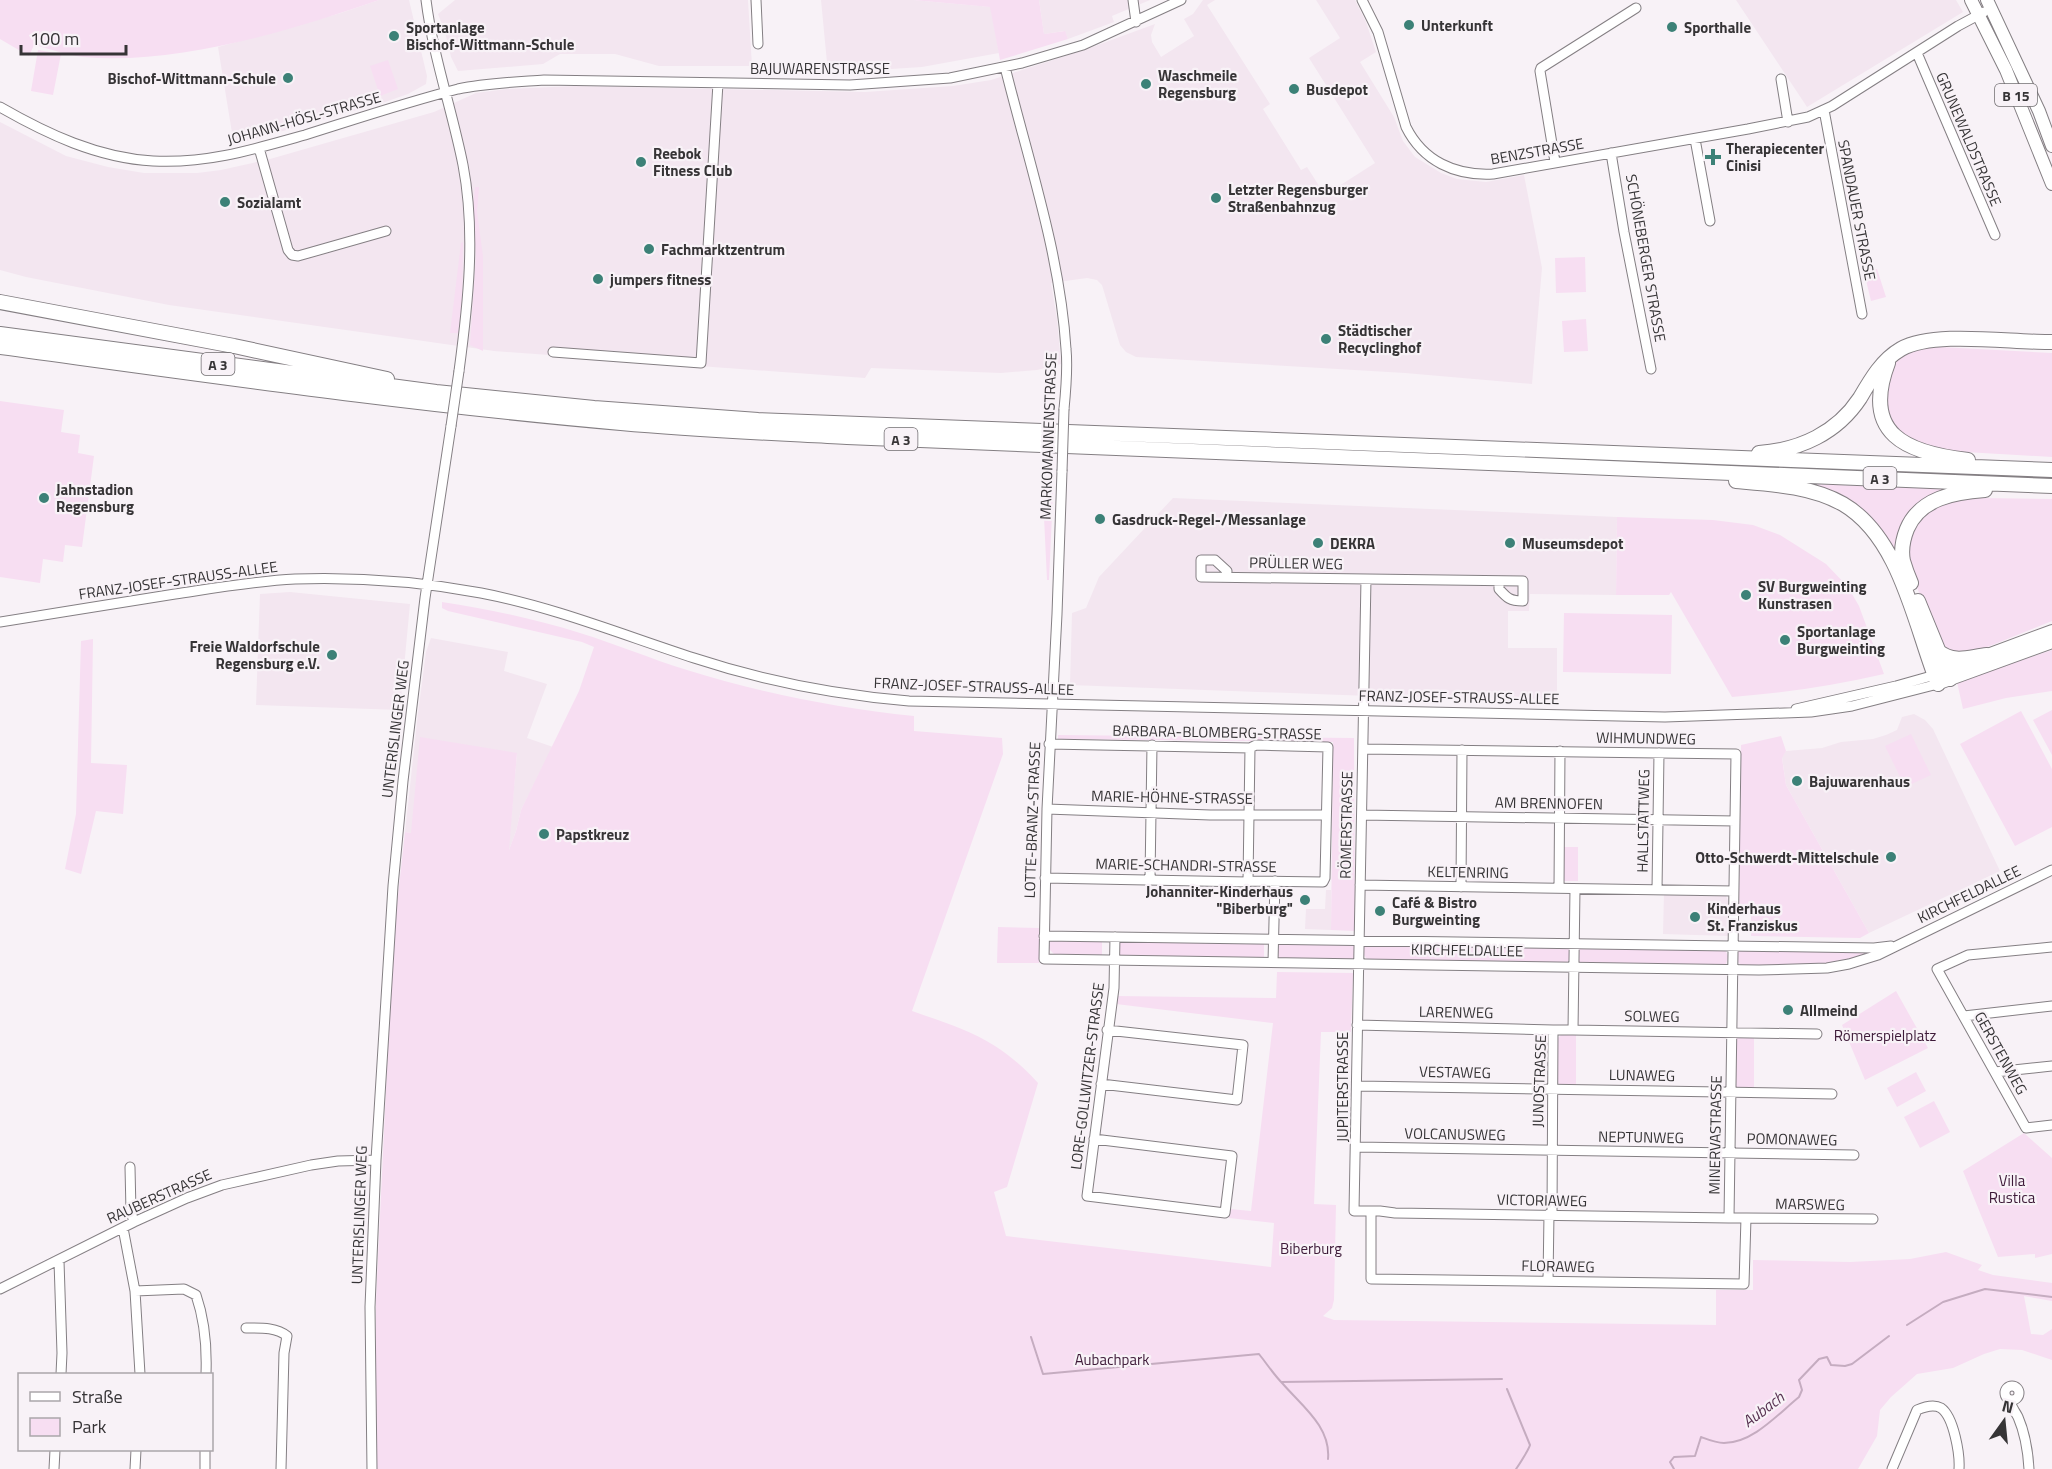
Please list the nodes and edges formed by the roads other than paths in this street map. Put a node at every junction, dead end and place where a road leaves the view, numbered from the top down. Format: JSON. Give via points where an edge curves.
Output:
{"nodes":[{"id":1,"x":426,"y":0,"type":"edge"},
{"id":2,"x":756,"y":0,"type":"edge"},
{"id":3,"x":1132,"y":0,"type":"edge"},
{"id":4,"x":1181,"y":0,"type":"edge"},
{"id":5,"x":1362,"y":0,"type":"edge"},
{"id":6,"x":1971,"y":0,"type":"edge"},
{"id":7,"x":1989,"y":4,"type":"edge"},
{"id":8,"x":1636,"y":9,"type":"dead end"},
{"id":9,"x":1979,"y":15,"type":"junction"},
{"id":10,"x":1136,"y":22,"type":"junction"},
{"id":11,"x":758,"y":44,"type":"dead end"},
{"id":12,"x":1917,"y":53,"type":"junction"},
{"id":13,"x":1005,"y":67,"type":"junction"},
{"id":14,"x":1780,"y":79,"type":"dead end"},
{"id":15,"x":718,"y":83,"type":"junction"},
{"id":16,"x":445,"y":93,"type":"junction"},
{"id":17,"x":0,"y":107,"type":"edge"},
{"id":18,"x":1824,"y":110,"type":"junction"},
{"id":19,"x":1788,"y":122,"type":"junction"},
{"id":20,"x":1695,"y":139,"type":"junction"},
{"id":21,"x":2052,"y":146,"type":"edge"},
{"id":22,"x":259,"y":148,"type":"junction"},
{"id":23,"x":1611,"y":153,"type":"junction"},
{"id":24,"x":1555,"y":162,"type":"junction"},
{"id":25,"x":2052,"y":184,"type":"edge"},
{"id":26,"x":1710,"y":221,"type":"dead end"},
{"id":27,"x":386,"y":231,"type":"dead end"},
{"id":28,"x":1995,"y":236,"type":"dead end"},
{"id":29,"x":0,"y":302,"type":"edge"},
{"id":30,"x":1862,"y":314,"type":"dead end"},
{"id":31,"x":0,"y":334,"type":"edge"},
{"id":32,"x":2050,"y":341,"type":"edge"},
{"id":33,"x":0,"y":347,"type":"edge"},
{"id":34,"x":553,"y":352,"type":"dead end"},
{"id":35,"x":0,"y":354,"type":"edge"},
{"id":36,"x":1890,"y":358,"type":"junction"},
{"id":37,"x":156,"y":368,"type":"junction"},
{"id":38,"x":1651,"y":369,"type":"dead end"},
{"id":39,"x":436,"y":392,"type":"junction"},
{"id":40,"x":1695,"y":458,"type":"junction"},
{"id":41,"x":2011,"y":470,"type":"junction"},
{"id":42,"x":2052,"y":470,"type":"edge"},
{"id":43,"x":1709,"y":471,"type":"junction"},
{"id":44,"x":2052,"y":486,"type":"edge"},
{"id":45,"x":2052,"y":492,"type":"edge"},
{"id":46,"x":1227,"y":577,"type":"dead end"},
{"id":47,"x":1366,"y":579,"type":"junction"},
{"id":48,"x":1499,"y":580,"type":"dead end"},
{"id":49,"x":427,"y":585,"type":"junction"},
{"id":50,"x":0,"y":622,"type":"edge"},
{"id":51,"x":2052,"y":631,"type":"edge"},
{"id":52,"x":2052,"y":642,"type":"edge"},
{"id":53,"x":1938,"y":651,"type":"junction"},
{"id":54,"x":1987,"y":655,"type":"junction"},
{"id":55,"x":1942,"y":677,"type":"junction"},
{"id":56,"x":1052,"y":705,"type":"junction"},
{"id":57,"x":1363,"y":711,"type":"junction"},
{"id":58,"x":1049,"y":744,"type":"junction"},
{"id":59,"x":1152,"y":745,"type":"junction"},
{"id":60,"x":1250,"y":748,"type":"junction"},
{"id":61,"x":1363,"y":749,"type":"junction"},
{"id":62,"x":1462,"y":750,"type":"junction"},
{"id":63,"x":1560,"y":751,"type":"junction"},
{"id":64,"x":1659,"y":753,"type":"junction"},
{"id":65,"x":1047,"y":809,"type":"junction"},
{"id":66,"x":1151,"y":812,"type":"junction"},
{"id":67,"x":1249,"y":814,"type":"junction"},
{"id":68,"x":1326,"y":815,"type":"junction"},
{"id":69,"x":1362,"y":815,"type":"junction"},
{"id":70,"x":1461,"y":816,"type":"junction"},
{"id":71,"x":1559,"y":818,"type":"junction"},
{"id":72,"x":1658,"y":820,"type":"junction"},
{"id":73,"x":1735,"y":821,"type":"junction"},
{"id":74,"x":2052,"y":870,"type":"edge"},
{"id":75,"x":1045,"y":878,"type":"junction"},
{"id":76,"x":1325,"y":878,"type":"joint"},
{"id":77,"x":1150,"y":879,"type":"junction"},
{"id":78,"x":1248,"y":881,"type":"junction"},
{"id":79,"x":1275,"y":881,"type":"junction"},
{"id":80,"x":1360,"y":885,"type":"junction"},
{"id":81,"x":1461,"y":887,"type":"junction"},
{"id":82,"x":1559,"y":888,"type":"junction"},
{"id":83,"x":1575,"y":889,"type":"junction"},
{"id":84,"x":1657,"y":890,"type":"junction"},
{"id":85,"x":1734,"y":891,"type":"junction"},
{"id":86,"x":1044,"y":936,"type":"junction"},
{"id":87,"x":1115,"y":938,"type":"junction"},
{"id":88,"x":1274,"y":939,"type":"junction"},
{"id":89,"x":1359,"y":940,"type":"junction"},
{"id":90,"x":1575,"y":944,"type":"junction"},
{"id":91,"x":1899,"y":944,"type":"junction"},
{"id":92,"x":1732,"y":946,"type":"junction"},
{"id":93,"x":2052,"y":947,"type":"edge"},
{"id":94,"x":1114,"y":960,"type":"junction"},
{"id":95,"x":1273,"y":962,"type":"junction"},
{"id":96,"x":1359,"y":963,"type":"junction"},
{"id":97,"x":1574,"y":967,"type":"junction"},
{"id":98,"x":1733,"y":969,"type":"junction"},
{"id":99,"x":2052,"y":1006,"type":"edge"},
{"id":100,"x":1964,"y":1016,"type":"junction"},
{"id":101,"x":1357,"y":1025,"type":"junction"},
{"id":102,"x":1107,"y":1030,"type":"junction"},
{"id":103,"x":1553,"y":1030,"type":"junction"},
{"id":104,"x":1573,"y":1030,"type":"junction"},
{"id":105,"x":1731,"y":1032,"type":"junction"},
{"id":106,"x":1817,"y":1034,"type":"dead end"},
{"id":107,"x":2052,"y":1066,"type":"edge"},
{"id":108,"x":1995,"y":1072,"type":"junction"},
{"id":109,"x":1101,"y":1084,"type":"junction"},
{"id":110,"x":1358,"y":1086,"type":"junction"},
{"id":111,"x":1553,"y":1089,"type":"junction"},
{"id":112,"x":1730,"y":1092,"type":"junction"},
{"id":113,"x":1832,"y":1094,"type":"dead end"},
{"id":114,"x":2052,"y":1125,"type":"edge"},
{"id":115,"x":1094,"y":1139,"type":"junction"},
{"id":116,"x":1357,"y":1147,"type":"junction"},
{"id":117,"x":1552,"y":1150,"type":"junction"},
{"id":118,"x":1730,"y":1153,"type":"junction"},
{"id":119,"x":1854,"y":1155,"type":"dead end"},
{"id":120,"x":376,"y":1160,"type":"junction"},
{"id":121,"x":130,"y":1167,"type":"dead end"},
{"id":122,"x":1354,"y":1211,"type":"joint"},
{"id":123,"x":1371,"y":1211,"type":"junction"},
{"id":124,"x":1550,"y":1214,"type":"junction"},
{"id":125,"x":1729,"y":1218,"type":"junction"},
{"id":126,"x":1746,"y":1218,"type":"junction"},
{"id":127,"x":1873,"y":1220,"type":"dead end"},
{"id":128,"x":134,"y":1222,"type":"junction"},
{"id":129,"x":123,"y":1228,"type":"junction"},
{"id":130,"x":59,"y":1261,"type":"junction"},
{"id":131,"x":1548,"y":1281,"type":"junction"},
{"id":132,"x":0,"y":1289,"type":"edge"},
{"id":133,"x":135,"y":1291,"type":"junction"},
{"id":134,"x":246,"y":1328,"type":"dead end"},
{"id":135,"x":61,"y":1373,"type":"edge"},
{"id":136,"x":140,"y":1373,"type":"edge"},
{"id":137,"x":206,"y":1373,"type":"edge"},
{"id":138,"x":2010,"y":1400,"type":"dead end"},
{"id":139,"x":56,"y":1451,"type":"edge"},
{"id":140,"x":136,"y":1451,"type":"edge"},
{"id":141,"x":205,"y":1451,"type":"edge"},
{"id":142,"x":54,"y":1469,"type":"edge"},
{"id":143,"x":135,"y":1469,"type":"edge"},
{"id":144,"x":205,"y":1469,"type":"edge"},
{"id":145,"x":281,"y":1469,"type":"edge"},
{"id":146,"x":372,"y":1469,"type":"edge"},
{"id":147,"x":1892,"y":1469,"type":"edge"},
{"id":148,"x":1959,"y":1469,"type":"edge"},
{"id":149,"x":2029,"y":1469,"type":"edge"}],
"edges":[{"from":1,"to":16,"type":"street","name":"UNTERISLINGER WEG"},
{"from":2,"to":11,"type":"street"},
{"from":3,"to":10,"type":"street"},
{"from":4,"to":10,"type":"street","name":"BAJUWARENSTRASSE"},
{"from":5,"to":24,"type":"street","name":"BENZSTRASSE","via":[[1378,32],[1406,127],[1428,155],[1449,168],[1478,175]]},
{"from":6,"to":9,"type":"main road","number":"B 15"},
{"from":7,"to":9,"type":"street","name":"BENZSTRASSE"},
{"from":7,"to":21,"type":"main road","number":"B 15"},
{"from":8,"to":24,"type":"street","via":[[1541,68]]},
{"from":9,"to":12,"type":"street","name":"BENZSTRASSE"},
{"from":9,"to":25,"type":"main road","number":"B 15"},
{"from":10,"to":13,"type":"street","name":"BAJUWARENSTRASSE","via":[[1083,45]]},
{"from":12,"to":18,"type":"street","name":"BENZSTRASSE"},
{"from":12,"to":28,"type":"street","name":"GRUNEWALDSTRASSE"},
{"from":13,"to":15,"type":"street","name":"BAJUWARENSTRASSE","via":[[950,78],[874,85]]},
{"from":13,"to":56,"type":"street","name":"MARKOMANNENSTRASSE","bridge":true,"via":[[1056,273],[1066,349]]},
{"from":14,"to":19,"type":"street"},
{"from":15,"to":16,"type":"street","name":"BAJUWARENSTRASSE","via":[[544,80]]},
{"from":15,"to":34,"type":"street","via":[[701,363]]},
{"from":16,"to":22,"type":"street","name":"JOHANN-HÖSL-STRASSE"},
{"from":16,"to":49,"type":"street","name":"UNTERISLINGER WEG","bridge":true,"via":[[468,203],[468,292]]},
{"from":17,"to":22,"type":"street","name":"JOHANN-HÖSL-STRASSE","via":[[77,145],[132,159],[197,159]]},
{"from":18,"to":19,"type":"street","name":"BENZSTRASSE"},
{"from":18,"to":30,"type":"street","name":"SPANDAUER STRASSE"},
{"from":19,"to":20,"type":"street","name":"BENZSTRASSE"},
{"from":20,"to":23,"type":"street","name":"BENZSTRASSE"},
{"from":20,"to":26,"type":"street"},
{"from":22,"to":27,"type":"street","via":[[292,255]]},
{"from":23,"to":24,"type":"street","name":"BENZSTRASSE"},
{"from":23,"to":38,"type":"street","name":"SCHÖNEBERGER STRASSE"},
{"from":29,"to":39,"type":"highway","via":[[324,364]]},
{"from":31,"to":39,"type":"highway","number":"A 3"},
{"from":32,"to":36,"type":"highway","number":"A 3","via":[[1937,339],[1912,345]]},
{"from":33,"to":37,"type":"highway","number":"A 3"},
{"from":35,"to":37,"type":"highway","number":"A 3"},
{"from":36,"to":40,"type":"highway","number":"A 3","via":[[1841,421],[1815,439],[1785,450],[1707,452]]},
{"from":36,"to":41,"type":"highway","number":"A 3","via":[[1878,402],[1889,429],[1899,440],[1946,458],[1994,463]]},
{"from":37,"to":43,"type":"highway","number":"A 3","via":[[442,405],[710,429]]},
{"from":39,"to":40,"type":"highway","number":"A 3","via":[[758,420]]},
{"from":40,"to":41,"type":"highway","number":"A 3"},
{"from":41,"to":42,"type":"highway","number":"A 3"},
{"from":43,"to":44,"type":"highway","number":"A 3"},
{"from":43,"to":55,"type":"highway","number":"A 3","via":[[1726,480],[1817,493],[1857,514],[1880,540],[1895,568]]},
{"from":45,"to":53,"type":"highway","via":[[1973,490],[1938,499],[1916,514],[1904,536],[1903,561]]},
{"from":46,"to":47,"type":"street","name":"PRÜLLER WEG"},
{"from":47,"to":48,"type":"street","name":"PRÜLLER WEG"},
{"from":47,"to":57,"type":"street"},
{"from":49,"to":50,"type":"street","name":"FRANZ-JOSEF-STRAUSS-ALLEE","via":[[282,580]]},
{"from":49,"to":56,"type":"street","name":"FRANZ-JOSEF-STRAUSS-ALLEE","via":[[516,601],[727,668],[849,695],[909,701]]},
{"from":49,"to":120,"type":"street","name":"UNTERISLINGER WEG","via":[[394,875]]},
{"from":51,"to":54,"type":"main road","name":"FRANZ-JOSEF-STRAUSS-ALLEE"},
{"from":52,"to":55,"type":"main road","name":"FRANZ-JOSEF-STRAUSS-ALLEE"},
{"from":53,"to":54,"type":"highway","via":[[1957,660]]},
{"from":53,"to":55,"type":"highway"},
{"from":54,"to":55,"type":"main road","name":"FRANZ-JOSEF-STRAUSS-ALLEE"},
{"from":55,"to":57,"type":"street","name":"FRANZ-JOSEF-STRAUSS-ALLEE","via":[[1785,712],[1741,716]]},
{"from":56,"to":57,"type":"street","name":"FRANZ-JOSEF-STRAUSS-ALLEE"},
{"from":56,"to":58,"type":"street","name":"LOTTE-BRANZ-STRASSE"},
{"from":57,"to":61,"type":"street","name":"RÖMERSTRASSE"},
{"from":58,"to":59,"type":"street","name":"BARBARA-BLOMBERG-STRASSE"},
{"from":58,"to":65,"type":"street","name":"LOTTE-BRANZ-STRASSE"},
{"from":59,"to":60,"type":"street","name":"BARBARA-BLOMBERG-STRASSE"},
{"from":59,"to":66,"type":"street"},
{"from":60,"to":67,"type":"street"},
{"from":60,"to":68,"type":"street","name":"BARBARA-BLOMBERG-STRASSE","via":[[1328,747]]},
{"from":61,"to":62,"type":"street","name":"WIHMUNDWEG"},
{"from":61,"to":69,"type":"street","name":"RÖMERSTRASSE"},
{"from":62,"to":63,"type":"street","name":"WIHMUNDWEG"},
{"from":62,"to":70,"type":"street"},
{"from":63,"to":64,"type":"street","name":"WIHMUNDWEG"},
{"from":63,"to":71,"type":"street"},
{"from":64,"to":72,"type":"street","name":"HALLSTATTWEG"},
{"from":64,"to":73,"type":"street","name":"WIHMUNDWEG","via":[[1736,754]]},
{"from":65,"to":66,"type":"street","name":"MARIE-HÖHNE-STRASSE"},
{"from":65,"to":75,"type":"street","name":"LOTTE-BRANZ-STRASSE"},
{"from":66,"to":67,"type":"street","name":"MARIE-HÖHNE-STRASSE"},
{"from":66,"to":77,"type":"street"},
{"from":67,"to":68,"type":"street","name":"MARIE-HÖHNE-STRASSE"},
{"from":67,"to":78,"type":"street"},
{"from":68,"to":76,"type":"street","name":"BARBARA-BLOMBERG-STRASSE"},
{"from":69,"to":70,"type":"street","name":"AM BRENNOFEN"},
{"from":69,"to":80,"type":"street","name":"RÖMERSTRASSE"},
{"from":70,"to":71,"type":"street","name":"AM BRENNOFEN"},
{"from":70,"to":81,"type":"street"},
{"from":71,"to":72,"type":"street","name":"AM BRENNOFEN"},
{"from":71,"to":82,"type":"street"},
{"from":72,"to":73,"type":"street","name":"AM BRENNOFEN"},
{"from":72,"to":84,"type":"street","name":"HALLSTATTWEG"},
{"from":73,"to":85,"type":"street","name":"WIHMUNDWEG"},
{"from":74,"to":91,"type":"street","name":"KIRCHFELDALLEE"},
{"from":75,"to":77,"type":"street","name":"MARIE-SCHANDRI-STRASSE"},
{"from":75,"to":86,"type":"street","name":"LOTTE-BRANZ-STRASSE"},
{"from":76,"to":79,"type":"street","name":"MARIE-SCHANDRI-STRASSE","via":[[1323,882]]},
{"from":77,"to":78,"type":"street","name":"MARIE-SCHANDRI-STRASSE"},
{"from":78,"to":79,"type":"street","name":"MARIE-SCHANDRI-STRASSE"},
{"from":79,"to":88,"type":"street"},
{"from":80,"to":81,"type":"street","name":"KELTENRING"},
{"from":80,"to":89,"type":"street","name":"RÖMERSTRASSE"},
{"from":81,"to":82,"type":"street","name":"KELTENRING"},
{"from":82,"to":83,"type":"street","name":"KELTENRING"},
{"from":83,"to":84,"type":"street","name":"KELTENRING"},
{"from":83,"to":90,"type":"street"},
{"from":84,"to":85,"type":"street","name":"KELTENRING"},
{"from":85,"to":92,"type":"street","name":"WIHMUNDWEG"},
{"from":86,"to":87,"type":"street","name":"KIRCHFELDALLEE"},
{"from":86,"to":94,"type":"street","name":"KIRCHFELDALLEE","via":[[1044,959]]},
{"from":87,"to":88,"type":"street","name":"KIRCHFELDALLEE"},
{"from":87,"to":94,"type":"street"},
{"from":88,"to":89,"type":"street","name":"KIRCHFELDALLEE"},
{"from":88,"to":95,"type":"street"},
{"from":89,"to":90,"type":"street","name":"KIRCHFELDALLEE"},
{"from":89,"to":96,"type":"street"},
{"from":90,"to":92,"type":"street","name":"KIRCHFELDALLEE"},
{"from":90,"to":97,"type":"street"},
{"from":91,"to":92,"type":"street","name":"KIRCHFELDALLEE","via":[[1874,948]]},
{"from":91,"to":98,"type":"street","name":"KIRCHFELDALLEE","via":[[1878,955],[1827,969]]},
{"from":92,"to":98,"type":"street"},
{"from":93,"to":100,"type":"street","name":"GERSTENWEG","via":[[1968,955],[1937,969]]},
{"from":94,"to":95,"type":"street","name":"KIRCHFELDALLEE"},
{"from":94,"to":102,"type":"street","name":"LORE-GOLLWITZER-STRASSE"},
{"from":95,"to":96,"type":"street","name":"KIRCHFELDALLEE"},
{"from":96,"to":97,"type":"street","name":"KIRCHFELDALLEE"},
{"from":96,"to":101,"type":"street","name":"JUPITERSTRASSE"},
{"from":97,"to":98,"type":"street","name":"KIRCHFELDALLEE"},
{"from":97,"to":104,"type":"street"},
{"from":98,"to":105,"type":"street","name":"MINERVASTRASSE"},
{"from":99,"to":100,"type":"street"},
{"from":100,"to":108,"type":"street","name":"GERSTENWEG"},
{"from":101,"to":103,"type":"street","name":"LARENWEG"},
{"from":101,"to":110,"type":"street","name":"JUPITERSTRASSE"},
{"from":102,"to":109,"type":"street","name":"LORE-GOLLWITZER-STRASSE"},
{"from":102,"to":109,"type":"street","via":[[1243,1046],[1237,1100]]},
{"from":103,"to":104,"type":"street","name":"JUNOSTRASSE"},
{"from":103,"to":111,"type":"street","name":"JUNOSTRASSE"},
{"from":104,"to":105,"type":"street","name":"SOLWEG"},
{"from":105,"to":106,"type":"street","name":"SOLWEG"},
{"from":105,"to":112,"type":"street","name":"MINERVASTRASSE"},
{"from":107,"to":108,"type":"street"},
{"from":108,"to":114,"type":"street","name":"GERSTENWEG","via":[[2026,1128]]},
{"from":109,"to":115,"type":"street","name":"LORE-GOLLWITZER-STRASSE"},
{"from":110,"to":111,"type":"street","name":"VESTAWEG"},
{"from":110,"to":116,"type":"street","name":"JUPITERSTRASSE"},
{"from":111,"to":112,"type":"street","name":"LUNAWEG"},
{"from":111,"to":117,"type":"street","name":"JUNOSTRASSE"},
{"from":112,"to":113,"type":"street","name":"LUNAWEG"},
{"from":112,"to":118,"type":"street","name":"MINERVASTRASSE"},
{"from":115,"to":115,"type":"street","name":"LORE-GOLLWITZER-STRASSE","via":[[1232,1156],[1225,1213],[1087,1196]]},
{"from":116,"to":117,"type":"street","name":"VOLCANUSWEG"},
{"from":116,"to":122,"type":"street","name":"JUPITERSTRASSE"},
{"from":117,"to":118,"type":"street","name":"NEPTUNWEG"},
{"from":117,"to":124,"type":"street","name":"JUNOSTRASSE"},
{"from":118,"to":119,"type":"street","name":"POMONAWEG"},
{"from":118,"to":125,"type":"street","name":"MINERVASTRASSE"},
{"from":120,"to":128,"type":"street","name":"RAUBERSTRASSE","via":[[311,1165],[222,1185]]},
{"from":120,"to":146,"type":"street","name":"UNTERISLINGER WEG","via":[[370,1307]]},
{"from":121,"to":128,"type":"street"},
{"from":122,"to":123,"type":"street","name":"VICTORIAWEG"},
{"from":123,"to":124,"type":"street","name":"VICTORIAWEG"},
{"from":123,"to":131,"type":"street","name":"FLORAWEG","via":[[1371,1279]]},
{"from":124,"to":125,"type":"street","name":"VICTORIAWEG"},
{"from":124,"to":131,"type":"street","name":"JUNOSTRASSE"},
{"from":125,"to":126,"type":"street"},
{"from":126,"to":127,"type":"street","name":"MARSWEG"},
{"from":126,"to":131,"type":"street","name":"FLORAWEG","via":[[1744,1284]]},
{"from":128,"to":129,"type":"street","name":"RAUBERSTRASSE"},
{"from":129,"to":130,"type":"street","name":"RAUBERSTRASSE"},
{"from":129,"to":133,"type":"street"},
{"from":130,"to":132,"type":"street","name":"RAUBERSTRASSE"},
{"from":130,"to":135,"type":"street"},
{"from":133,"to":136,"type":"street"},
{"from":133,"to":137,"type":"street","via":[[184,1288],[196,1295],[207,1345]]},
{"from":134,"to":145,"type":"street","via":[[274,1329],[287,1336]]},
{"from":138,"to":149,"type":"street","via":[[2028,1449]]},
{"from":139,"to":142,"type":"street"},
{"from":140,"to":143,"type":"street"},
{"from":141,"to":144,"type":"street"},
{"from":147,"to":148,"type":"street","via":[[1917,1410],[1929,1406],[1945,1413],[1956,1440]]}]}
